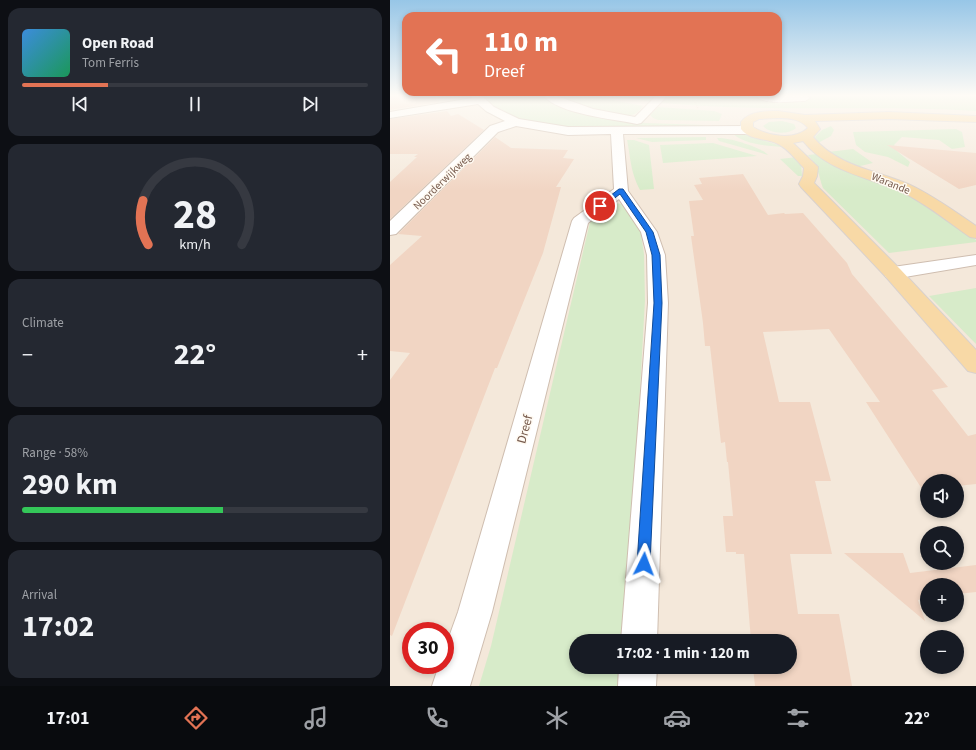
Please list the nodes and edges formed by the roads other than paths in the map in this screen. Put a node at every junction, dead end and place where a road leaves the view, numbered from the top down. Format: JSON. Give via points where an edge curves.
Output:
{"nodes":[{"id":1,"x":500,"y":127,"type":"edge"},
{"id":2,"x":540,"y":127,"type":"edge"},
{"id":3,"x":726,"y":127,"type":"edge"},
{"id":4,"x":749,"y":127,"type":"edge"},
{"id":5,"x":807,"y":127,"type":"joint"},
{"id":6,"x":617,"y":132,"type":"junction"},
{"id":7,"x":779,"y":139,"type":"junction"},
{"id":8,"x":621,"y":191,"type":"junction"},
{"id":9,"x":390,"y":230,"type":"edge"},
{"id":10,"x":976,"y":233,"type":"edge"},
{"id":11,"x":976,"y":260,"type":"edge"},
{"id":12,"x":892,"y":273,"type":"junction"},
{"id":13,"x":976,"y":366,"type":"edge"},
{"id":14,"x":639,"y":634,"type":"edge"},
{"id":15,"x":638,"y":674,"type":"edge"},
{"id":16,"x":451,"y":686,"type":"edge"},
{"id":17,"x":637,"y":686,"type":"edge"}],
"edges":[{"from":1,"to":9,"type":"street","name":"Noorderwijkweg","via":[[494,129]]},
{"from":2,"to":6,"type":"street","via":[[568,131]]},
{"from":3,"to":6,"type":"street"},
{"from":4,"to":7,"type":"main road","via":[[758,135]]},
{"from":5,"to":7,"type":"main road","via":[[799,138]]},
{"from":5,"to":10,"type":"main road","name":"Warande","via":[[819,151],[834,160],[914,193]]},
{"from":6,"to":8,"type":"street"},
{"from":7,"to":12,"type":"main road","via":[[811,167],[806,184]]},
{"from":8,"to":14,"type":"street","via":[[649,232],[656,255],[658,303]]},
{"from":8,"to":16,"type":"street","name":"Dreef","via":[[580,221],[475,612]]},
{"from":11,"to":12,"type":"street"},
{"from":12,"to":13,"type":"main road"},
{"from":15,"to":17,"type":"street"}]}
